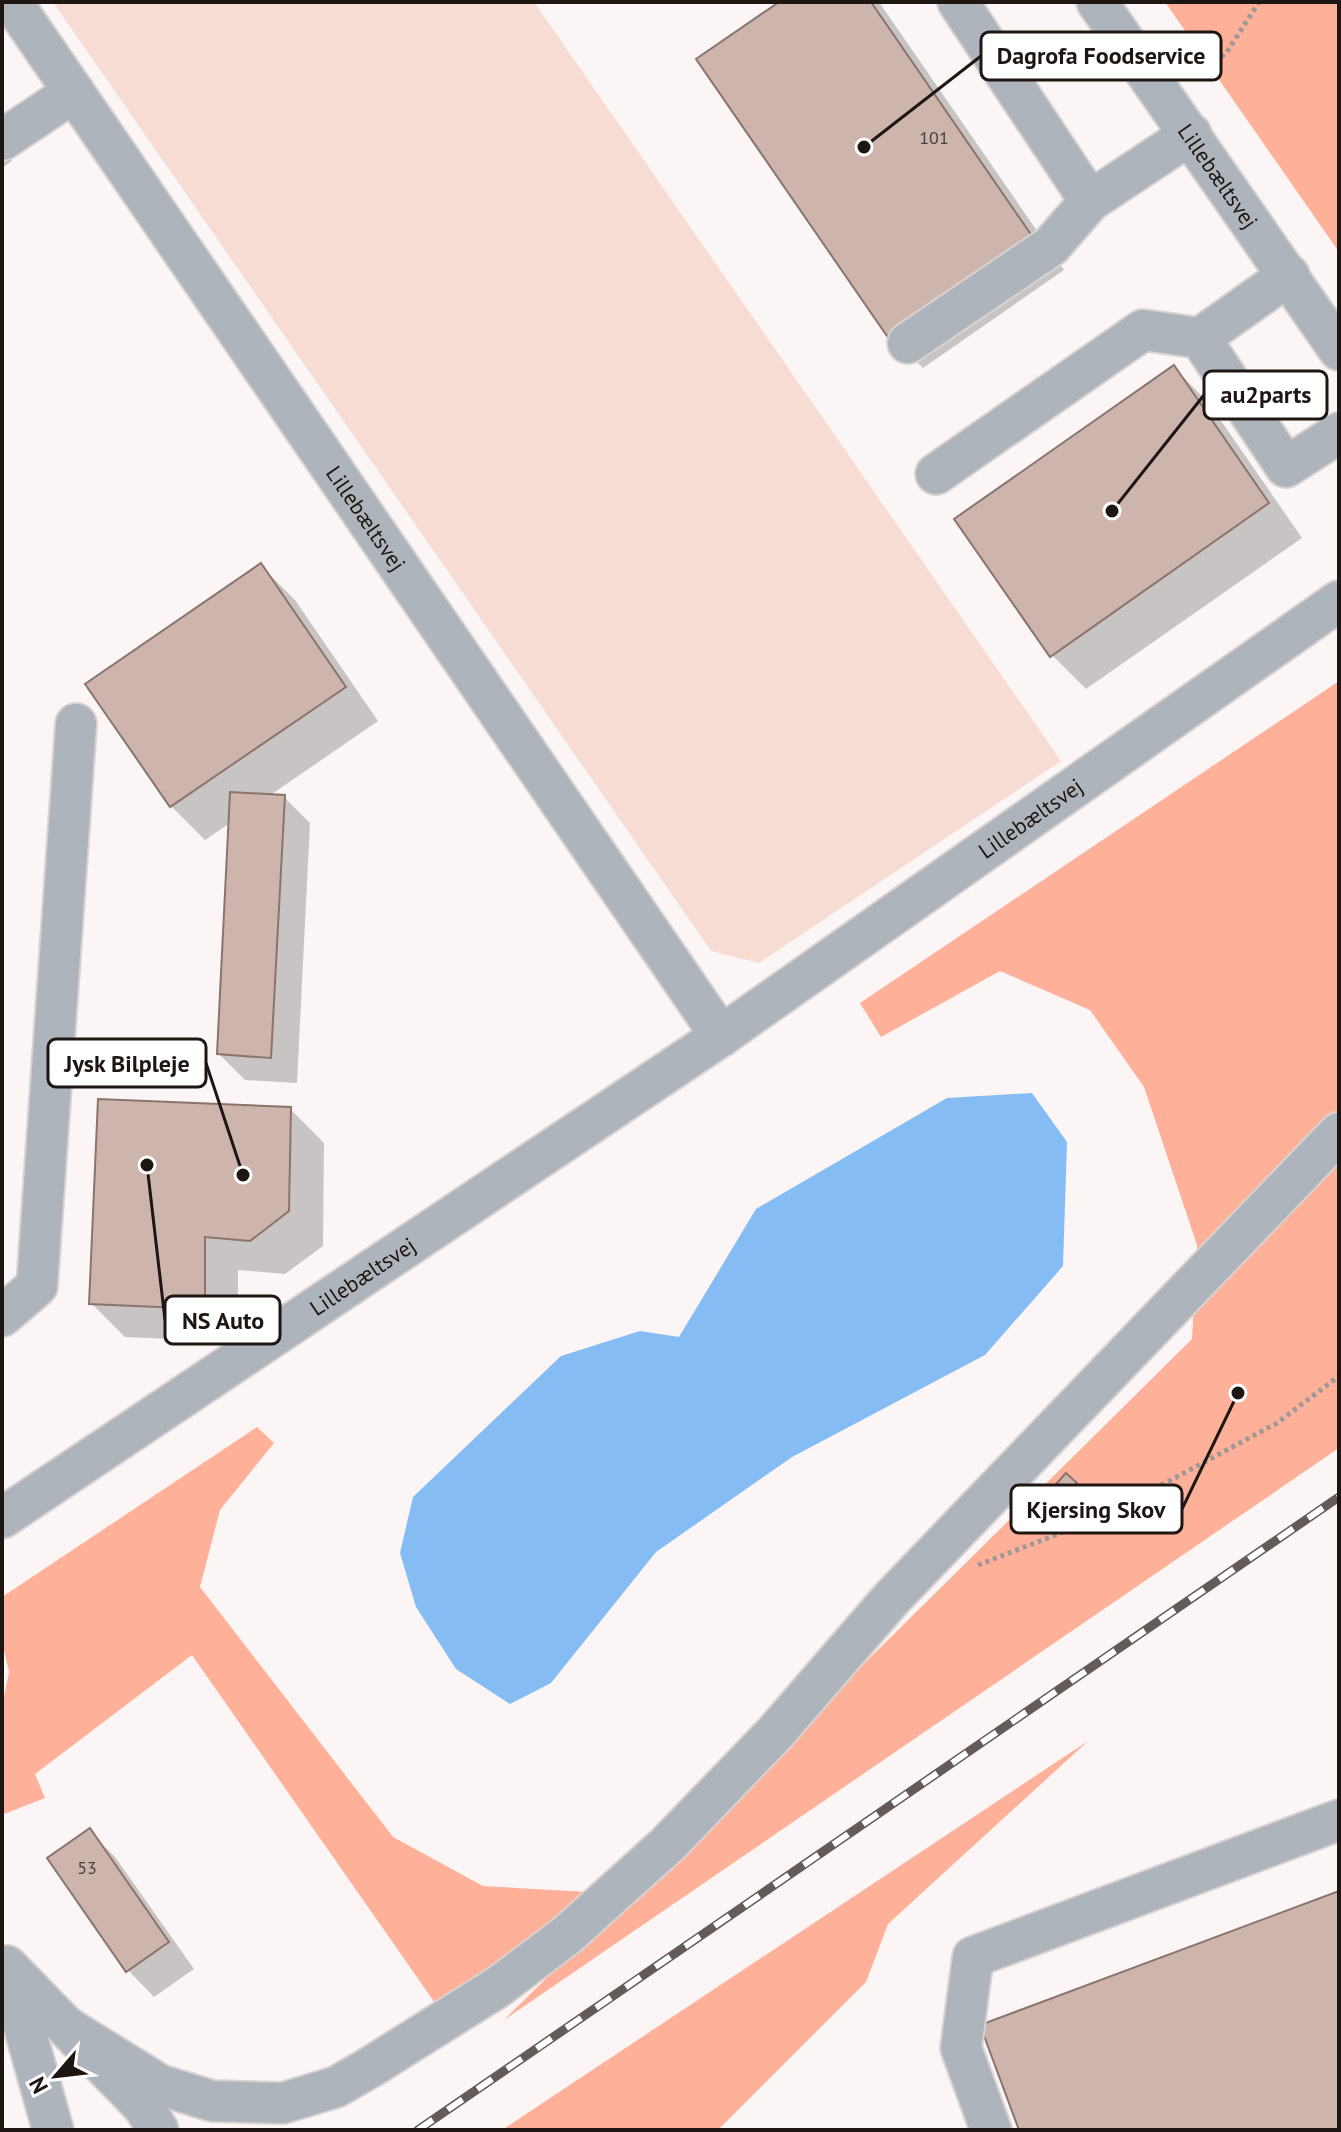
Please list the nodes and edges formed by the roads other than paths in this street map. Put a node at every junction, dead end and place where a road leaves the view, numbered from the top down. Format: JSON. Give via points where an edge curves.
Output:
{"nodes":[{"id":1,"x":12,"y":2,"type":"edge"},
{"id":2,"x":1097,"y":2,"type":"edge"},
{"id":3,"x":964,"y":4,"type":"edge"},
{"id":4,"x":74,"y":92,"type":"junction"},
{"id":5,"x":1180,"y":118,"type":"junction"},
{"id":6,"x":2,"y":140,"type":"edge"},
{"id":7,"x":1090,"y":201,"type":"junction"},
{"id":8,"x":1289,"y":275,"type":"junction"},
{"id":9,"x":1200,"y":338,"type":"junction"},
{"id":10,"x":908,"y":343,"type":"dead end"},
{"id":11,"x":1339,"y":350,"type":"edge"},
{"id":12,"x":1339,"y":433,"type":"edge"},
{"id":13,"x":936,"y":474,"type":"dead end"},
{"id":14,"x":1339,"y":601,"type":"edge"},
{"id":15,"x":76,"y":724,"type":"dead end"},
{"id":16,"x":721,"y":1036,"type":"junction"},
{"id":17,"x":1339,"y":1133,"type":"edge"},
{"id":18,"x":2,"y":1316,"type":"edge"},
{"id":19,"x":2,"y":1518,"type":"edge"},
{"id":20,"x":1339,"y":1820,"type":"edge"},
{"id":21,"x":5,"y":1956,"type":"edge"},
{"id":22,"x":68,"y":2028,"type":"junction"},
{"id":23,"x":53,"y":2130,"type":"edge"},
{"id":24,"x":158,"y":2130,"type":"edge"},
{"id":25,"x":991,"y":2130,"type":"edge"}],
"edges":[{"from":1,"to":4,"type":"street","name":"Lillebæltsvej"},
{"from":2,"to":5,"type":"street","name":"Lillebæltsvej"},
{"from":3,"to":7,"type":"street"},
{"from":4,"to":6,"type":"street"},
{"from":4,"to":16,"type":"street","name":"Lillebæltsvej"},
{"from":5,"to":7,"type":"street"},
{"from":5,"to":8,"type":"street","name":"Lillebæltsvej"},
{"from":7,"to":10,"type":"street","via":[[1051,246]]},
{"from":8,"to":9,"type":"street"},
{"from":8,"to":11,"type":"street","name":"Lillebæltsvej"},
{"from":9,"to":12,"type":"street","via":[[1286,467]]},
{"from":9,"to":13,"type":"street","via":[[1143,330]]},
{"from":14,"to":16,"type":"street","name":"Lillebæltsvej"},
{"from":15,"to":18,"type":"street","via":[[37,1286]]},
{"from":16,"to":19,"type":"street","name":"Lillebæltsvej"},
{"from":17,"to":22,"type":"street","via":[[891,1599],[776,1732],[668,1844],[567,1935],[498,1987],[336,2087],[283,2103],[212,2101],[160,2085]]},
{"from":20,"to":25,"type":"street","via":[[973,1957],[961,2048]]},
{"from":21,"to":22,"type":"street"},
{"from":21,"to":23,"type":"street"},
{"from":22,"to":24,"type":"street","via":[[144,2107]]}]}
